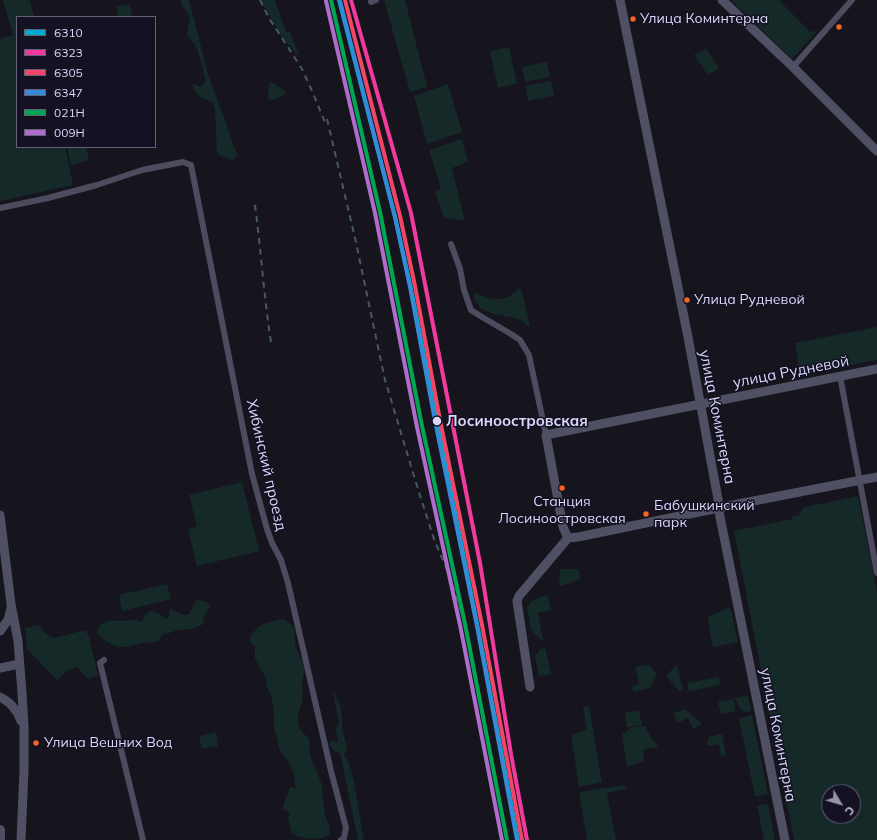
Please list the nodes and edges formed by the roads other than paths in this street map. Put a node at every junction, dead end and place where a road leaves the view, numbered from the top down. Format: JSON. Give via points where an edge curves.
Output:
{"nodes":[{"id":1,"x":620,"y":0,"type":"edge"},
{"id":2,"x":722,"y":0,"type":"edge"},
{"id":3,"x":852,"y":0,"type":"edge"},
{"id":4,"x":793,"y":67,"type":"junction"},
{"id":5,"x":877,"y":151,"type":"edge"},
{"id":6,"x":0,"y":208,"type":"edge"},
{"id":7,"x":451,"y":244,"type":"dead end"},
{"id":8,"x":877,"y":369,"type":"edge"},
{"id":9,"x":840,"y":376,"type":"junction"},
{"id":10,"x":700,"y":405,"type":"junction"},
{"id":11,"x":546,"y":434,"type":"junction"},
{"id":12,"x":877,"y":477,"type":"edge"},
{"id":13,"x":859,"y":481,"type":"junction"},
{"id":14,"x":719,"y":508,"type":"junction"},
{"id":15,"x":0,"y":515,"type":"edge"},
{"id":16,"x":568,"y":538,"type":"junction"},
{"id":17,"x":877,"y":573,"type":"edge"},
{"id":18,"x":11,"y":604,"type":"junction"},
{"id":19,"x":0,"y":631,"type":"edge"},
{"id":20,"x":104,"y":660,"type":"dead end"},
{"id":21,"x":19,"y":664,"type":"junction"},
{"id":22,"x":0,"y":668,"type":"edge"},
{"id":23,"x":530,"y":687,"type":"dead end"},
{"id":24,"x":0,"y":698,"type":"edge"},
{"id":25,"x":24,"y":726,"type":"junction"},
{"id":26,"x":0,"y":830,"type":"edge"},
{"id":27,"x":342,"y":839,"type":"edge"},
{"id":28,"x":0,"y":840,"type":"edge"},
{"id":29,"x":21,"y":840,"type":"edge"},
{"id":30,"x":143,"y":840,"type":"edge"},
{"id":31,"x":785,"y":840,"type":"edge"}],
"edges":[{"from":1,"to":10,"type":"street","name":"улица Коминтерна"},
{"from":2,"to":4,"type":"street"},
{"from":3,"to":4,"type":"street"},
{"from":4,"to":5,"type":"street"},
{"from":6,"to":27,"type":"street","name":"Хибинский проезд","via":[[97,185],[142,170],[183,162],[191,165],[252,474],[267,530],[288,582],[346,828]]},
{"from":7,"to":11,"type":"street","via":[[469,306],[476,314],[520,340],[529,355]]},
{"from":8,"to":9,"type":"street","name":"улица Рудневой"},
{"from":9,"to":10,"type":"street","name":"улица Рудневой"},
{"from":9,"to":13,"type":"street"},
{"from":10,"to":11,"type":"street","name":"улица Рудневой"},
{"from":10,"to":14,"type":"street","name":"улица Коминтерна"},
{"from":11,"to":16,"type":"street","via":[[563,527]]},
{"from":12,"to":13,"type":"street"},
{"from":13,"to":14,"type":"street"},
{"from":13,"to":17,"type":"street"},
{"from":14,"to":16,"type":"street"},
{"from":14,"to":31,"type":"street","name":"улица Коминтерна"},
{"from":15,"to":18,"type":"street"},
{"from":16,"to":23,"type":"street","via":[[519,596]]},
{"from":18,"to":19,"type":"street","via":[[8,620]]},
{"from":18,"to":21,"type":"street","via":[[18,640]]},
{"from":20,"to":30,"type":"street","via":[[100,663]]},
{"from":21,"to":22,"type":"street"},
{"from":21,"to":25,"type":"street"},
{"from":24,"to":25,"type":"street","via":[[11,704],[18,712]]},
{"from":25,"to":29,"type":"street"},
{"from":26,"to":28,"type":"main road"}]}
